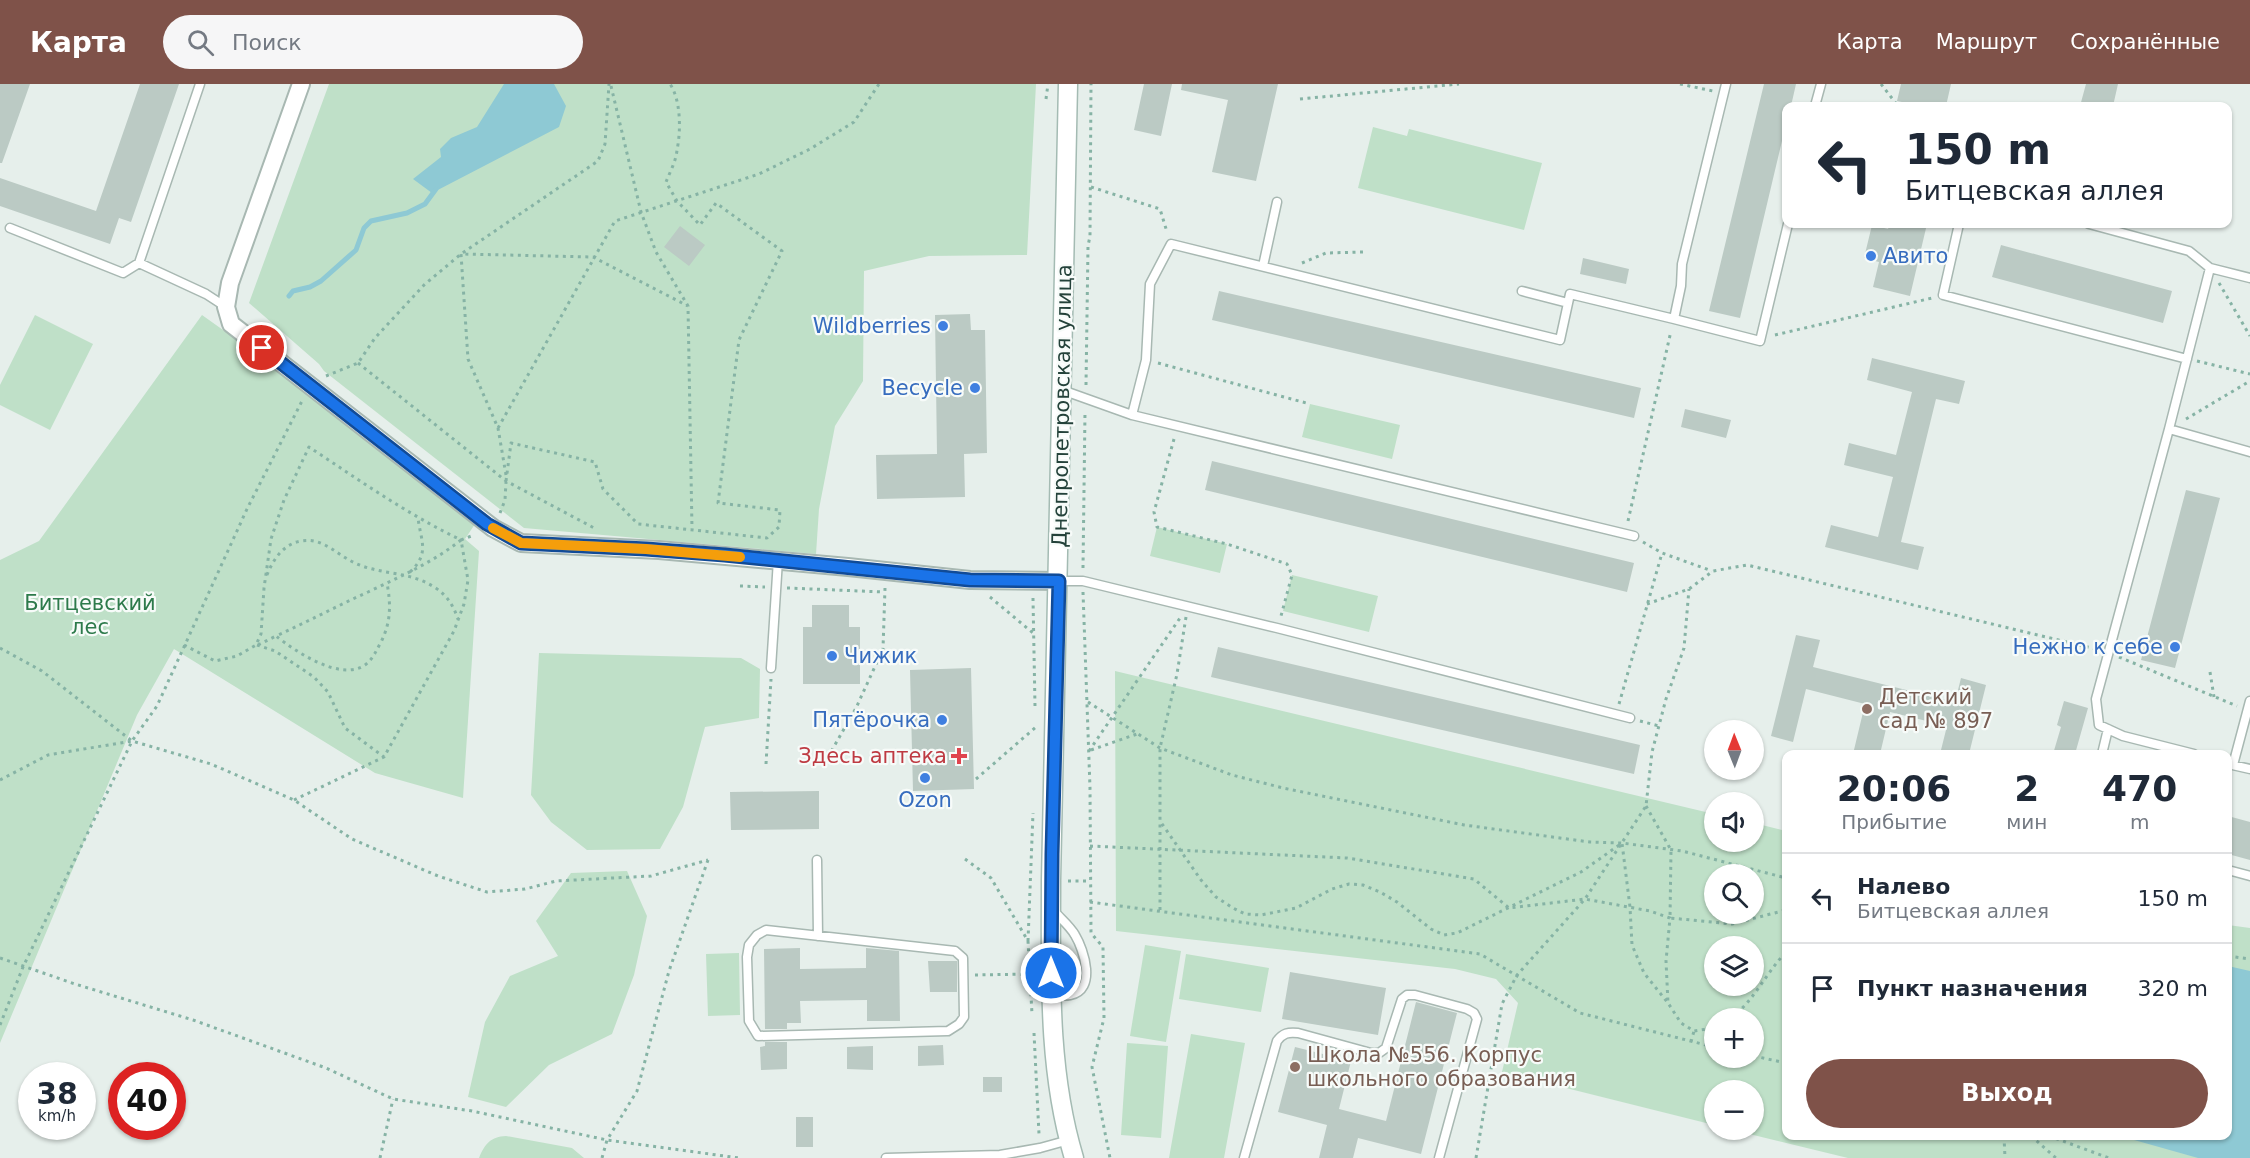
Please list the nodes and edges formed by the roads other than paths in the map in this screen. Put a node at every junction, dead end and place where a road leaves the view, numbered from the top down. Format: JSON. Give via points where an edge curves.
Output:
{"nodes":[{"id":1,"x":200,"y":84,"type":"edge"},
{"id":2,"x":301,"y":84,"type":"edge"},
{"id":3,"x":1068,"y":84,"type":"edge"},
{"id":4,"x":1821,"y":84,"type":"edge"},
{"id":5,"x":1724,"y":88,"type":"edge"},
{"id":6,"x":1816,"y":102,"type":"edge"},
{"id":7,"x":1277,"y":202,"type":"dead end"},
{"id":8,"x":10,"y":228,"type":"dead end"},
{"id":9,"x":1787,"y":228,"type":"edge"},
{"id":10,"x":1958,"y":228,"type":"edge"},
{"id":11,"x":2104,"y":228,"type":"edge"},
{"id":12,"x":139,"y":263,"type":"junction"},
{"id":13,"x":1263,"y":266,"type":"junction"},
{"id":14,"x":2210,"y":268,"type":"junction"},
{"id":15,"x":2250,"y":278,"type":"edge"},
{"id":16,"x":1522,"y":291,"type":"dead end"},
{"id":17,"x":1568,"y":303,"type":"junction"},
{"id":18,"x":226,"y":307,"type":"junction"},
{"id":19,"x":1674,"y":319,"type":"junction"},
{"id":20,"x":2187,"y":359,"type":"junction"},
{"id":21,"x":1062,"y":390,"type":"junction"},
{"id":22,"x":1132,"y":415,"type":"junction"},
{"id":23,"x":2169,"y":429,"type":"junction"},
{"id":24,"x":2250,"y":452,"type":"edge"},
{"id":25,"x":1630,"y":535,"type":"road end"},
{"id":26,"x":778,"y":560,"type":"junction"},
{"id":27,"x":1059,"y":581,"type":"junction"},
{"id":28,"x":771,"y":668,"type":"road end"},
{"id":29,"x":2250,"y":701,"type":"edge"},
{"id":30,"x":1630,"y":718,"type":"road end"},
{"id":31,"x":2108,"y":729,"type":"junction"},
{"id":32,"x":2103,"y":750,"type":"edge"},
{"id":33,"x":2178,"y":750,"type":"edge"},
{"id":34,"x":2232,"y":758,"type":"edge"},
{"id":35,"x":2232,"y":765,"type":"edge"},
{"id":36,"x":2250,"y":770,"type":"edge"},
{"id":37,"x":817,"y":860,"type":"dead end"},
{"id":38,"x":2232,"y":871,"type":"edge"},
{"id":39,"x":2250,"y":876,"type":"edge"},
{"id":40,"x":1051,"y":907,"type":"junction"},
{"id":41,"x":818,"y":936,"type":"junction"},
{"id":42,"x":1051,"y":995,"type":"junction"},
{"id":43,"x":1069,"y":1140,"type":"junction"},
{"id":44,"x":1000,"y":1157,"type":"edge"},
{"id":45,"x":886,"y":1158,"type":"edge"},
{"id":46,"x":1074,"y":1158,"type":"edge"},
{"id":47,"x":1244,"y":1158,"type":"edge"},
{"id":48,"x":1439,"y":1158,"type":"edge"}],
"edges":[{"from":1,"to":12,"type":"lane"},
{"from":2,"to":18,"type":"street","via":[[230,283]]},
{"from":3,"to":21,"type":"street","name":"Днепропетровская улица"},
{"from":4,"to":6,"type":"lane"},
{"from":5,"to":19,"type":"lane","via":[[1682,264]]},
{"from":7,"to":13,"type":"lane"},
{"from":8,"to":12,"type":"lane","via":[[123,273]]},
{"from":9,"to":19,"type":"lane","via":[[1760,341]]},
{"from":10,"to":20,"type":"lane","via":[[1943,295]]},
{"from":11,"to":14,"type":"lane","via":[[2189,251]]},
{"from":12,"to":18,"type":"lane"},
{"from":13,"to":17,"type":"lane","via":[[1560,340]]},
{"from":13,"to":22,"type":"lane","via":[[1171,244],[1150,284],[1146,360]]},
{"from":14,"to":15,"type":"lane"},
{"from":14,"to":20,"type":"lane"},
{"from":16,"to":17,"type":"lane"},
{"from":17,"to":19,"type":"lane","via":[[1570,294]]},
{"from":18,"to":26,"type":"street","via":[[231,324],[493,528],[521,543]]},
{"from":20,"to":23,"type":"lane"},
{"from":21,"to":22,"type":"lane"},
{"from":21,"to":27,"type":"street","name":"Днепропетровская улица"},
{"from":22,"to":25,"type":"lane"},
{"from":23,"to":24,"type":"lane"},
{"from":23,"to":31,"type":"lane","via":[[2096,699],[2099,725]]},
{"from":26,"to":27,"type":"street","via":[[970,580]]},
{"from":26,"to":28,"type":"lane"},
{"from":27,"to":30,"type":"lane","via":[[1083,581],[1188,606]]},
{"from":27,"to":40,"type":"street","name":"Днепропетровская улица"},
{"from":29,"to":34,"type":"lane"},
{"from":31,"to":32,"type":"lane"},
{"from":31,"to":33,"type":"lane"},
{"from":35,"to":36,"type":"lane"},
{"from":37,"to":41,"type":"lane"},
{"from":38,"to":39,"type":"lane"},
{"from":40,"to":42,"type":"street","name":"Днепропетровская улица"},
{"from":40,"to":42,"type":"lane","via":[[1075,933],[1086,958],[1086,978],[1082,989],[1072,995]]},
{"from":41,"to":41,"type":"lane","via":[[955,951],[963,958],[964,1017],[948,1031],[758,1036],[748,1014],[749,945],[766,930]]},
{"from":42,"to":43,"type":"street","name":"Днепропетровская улица","via":[[1059,1090]]},
{"from":43,"to":44,"type":"lane"},
{"from":43,"to":46,"type":"street","name":"Днепропетровская улица"},
{"from":44,"to":45,"type":"lane"},
{"from":47,"to":48,"type":"lane","via":[[1276,1041],[1281,1036],[1299,1033],[1379,1053],[1386,1048],[1402,999],[1414,995],[1467,1009],[1477,1019]]}]}
